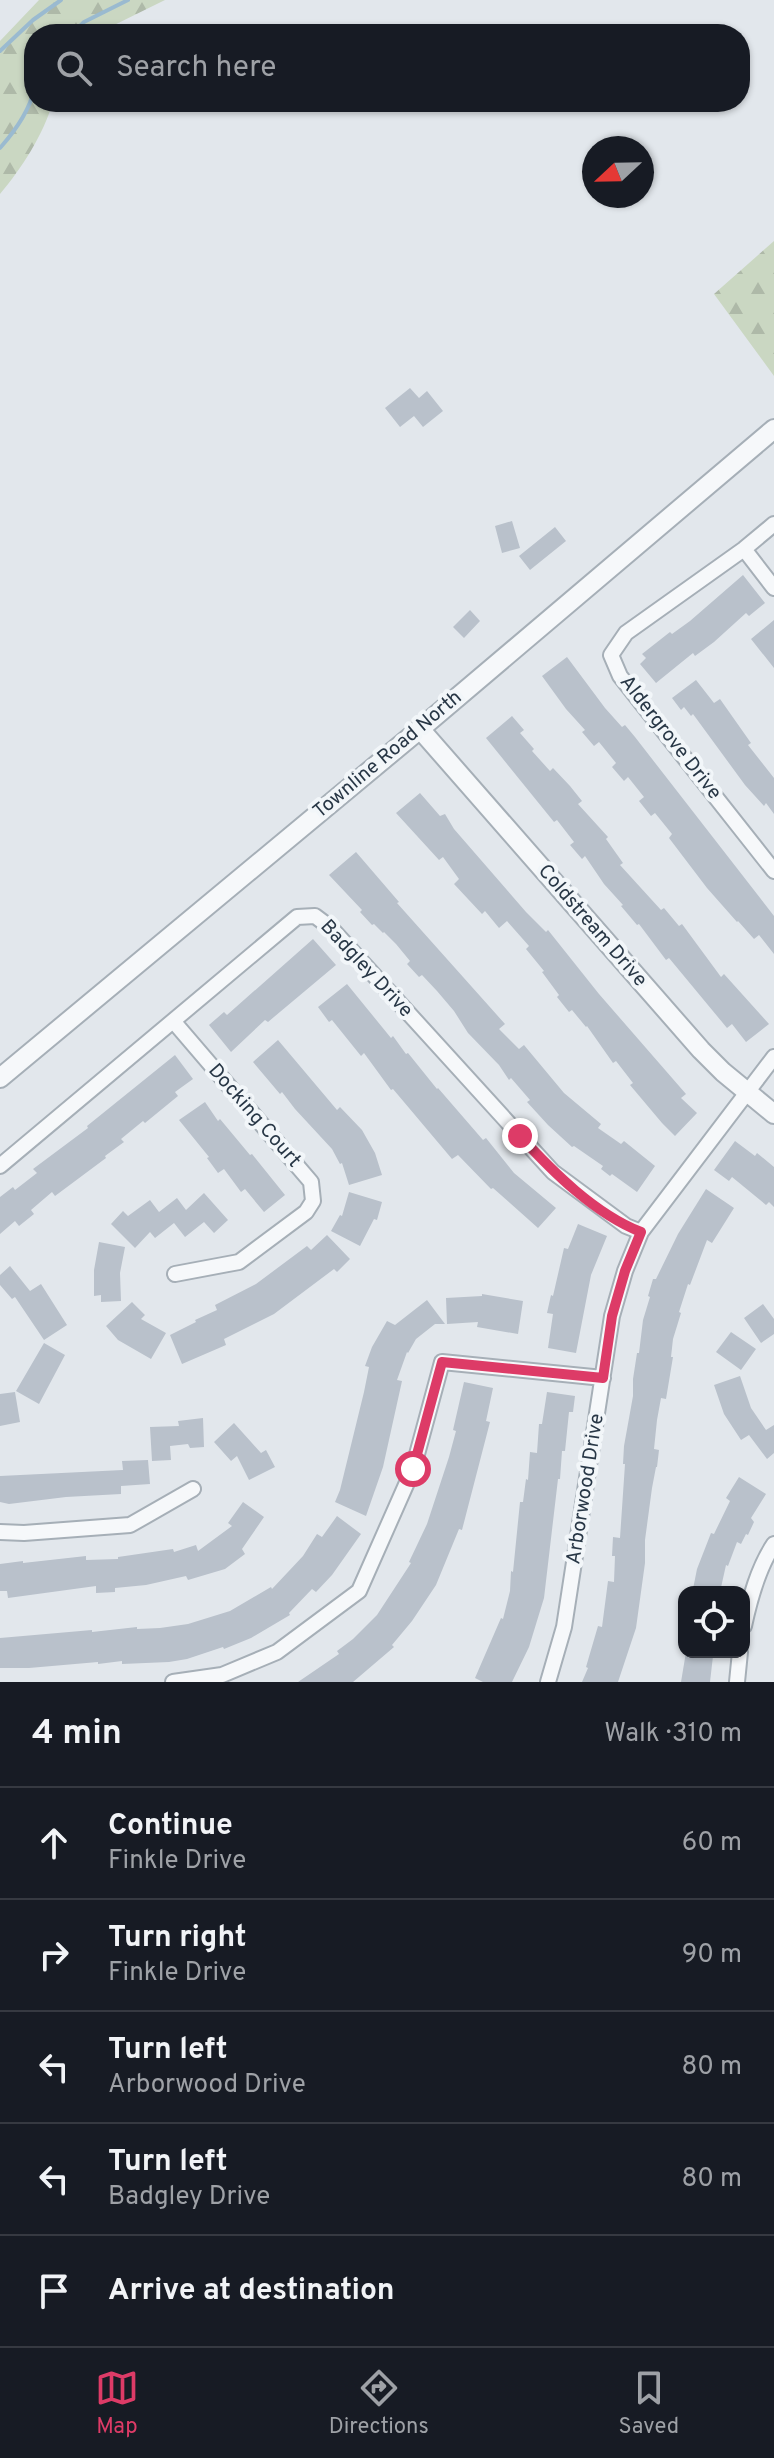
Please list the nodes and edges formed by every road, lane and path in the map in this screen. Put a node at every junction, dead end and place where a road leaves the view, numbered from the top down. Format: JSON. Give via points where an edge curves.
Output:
{"nodes":[{"id":1,"x":774,"y":429,"type":"edge"},
{"id":2,"x":774,"y":524,"type":"edge"},
{"id":3,"x":744,"y":549,"type":"junction"},
{"id":4,"x":774,"y":588,"type":"edge"},
{"id":5,"x":420,"y":729,"type":"junction"},
{"id":6,"x":774,"y":871,"type":"edge"},
{"id":7,"x":174,"y":1022,"type":"junction"},
{"id":8,"x":774,"y":1057,"type":"edge"},
{"id":9,"x":0,"y":1078,"type":"edge"},
{"id":10,"x":746,"y":1091,"type":"junction"},
{"id":11,"x":774,"y":1114,"type":"edge"},
{"id":12,"x":0,"y":1166,"type":"edge"},
{"id":13,"x":641,"y":1232,"type":"junction"},
{"id":14,"x":175,"y":1274,"type":"dead end"},
{"id":15,"x":603,"y":1378,"type":"junction"},
{"id":16,"x":193,"y":1489,"type":"dead end"},
{"id":17,"x":0,"y":1532,"type":"edge"},
{"id":18,"x":774,"y":1544,"type":"edge"},
{"id":19,"x":750,"y":1599,"type":"edge"},
{"id":20,"x":739,"y":1658,"type":"edge"},
{"id":21,"x":173,"y":1682,"type":"edge"},
{"id":22,"x":548,"y":1682,"type":"edge"},
{"id":23,"x":737,"y":1682,"type":"edge"}],
"edges":[{"from":1,"to":5,"type":"street","name":"Townline Road North"},
{"from":2,"to":3,"type":"street","name":"Aldergrove Drive"},
{"from":3,"to":4,"type":"street"},
{"from":3,"to":6,"type":"street","name":"Aldergrove Drive","via":[[626,633],[611,655],[620,676]]},
{"from":5,"to":9,"type":"street","name":"Townline Road North"},
{"from":5,"to":10,"type":"street","name":"Coldstream Drive","via":[[701,1050]]},
{"from":7,"to":12,"type":"street","name":"Badgley Drive"},
{"from":7,"to":13,"type":"street","name":"Badgley Drive","via":[[297,917],[315,916],[553,1172]]},
{"from":7,"to":14,"type":"street","name":"Docking Court","via":[[311,1182],[313,1201],[306,1212],[239,1262]]},
{"from":8,"to":10,"type":"street","name":"Arborwood Drive"},
{"from":10,"to":11,"type":"street","name":"Coldstream Drive"},
{"from":10,"to":13,"type":"street","name":"Arborwood Drive"},
{"from":13,"to":15,"type":"street","name":"Arborwood Drive","via":[[612,1316]]},
{"from":15,"to":21,"type":"street","via":[[442,1362],[413,1469],[359,1591],[277,1652],[222,1675]]},
{"from":15,"to":22,"type":"street","name":"Arborwood Drive","via":[[564,1627]]},
{"from":16,"to":17,"type":"street","via":[[130,1525]]},
{"from":18,"to":19,"type":"street"},
{"from":20,"to":23,"type":"street"}]}
